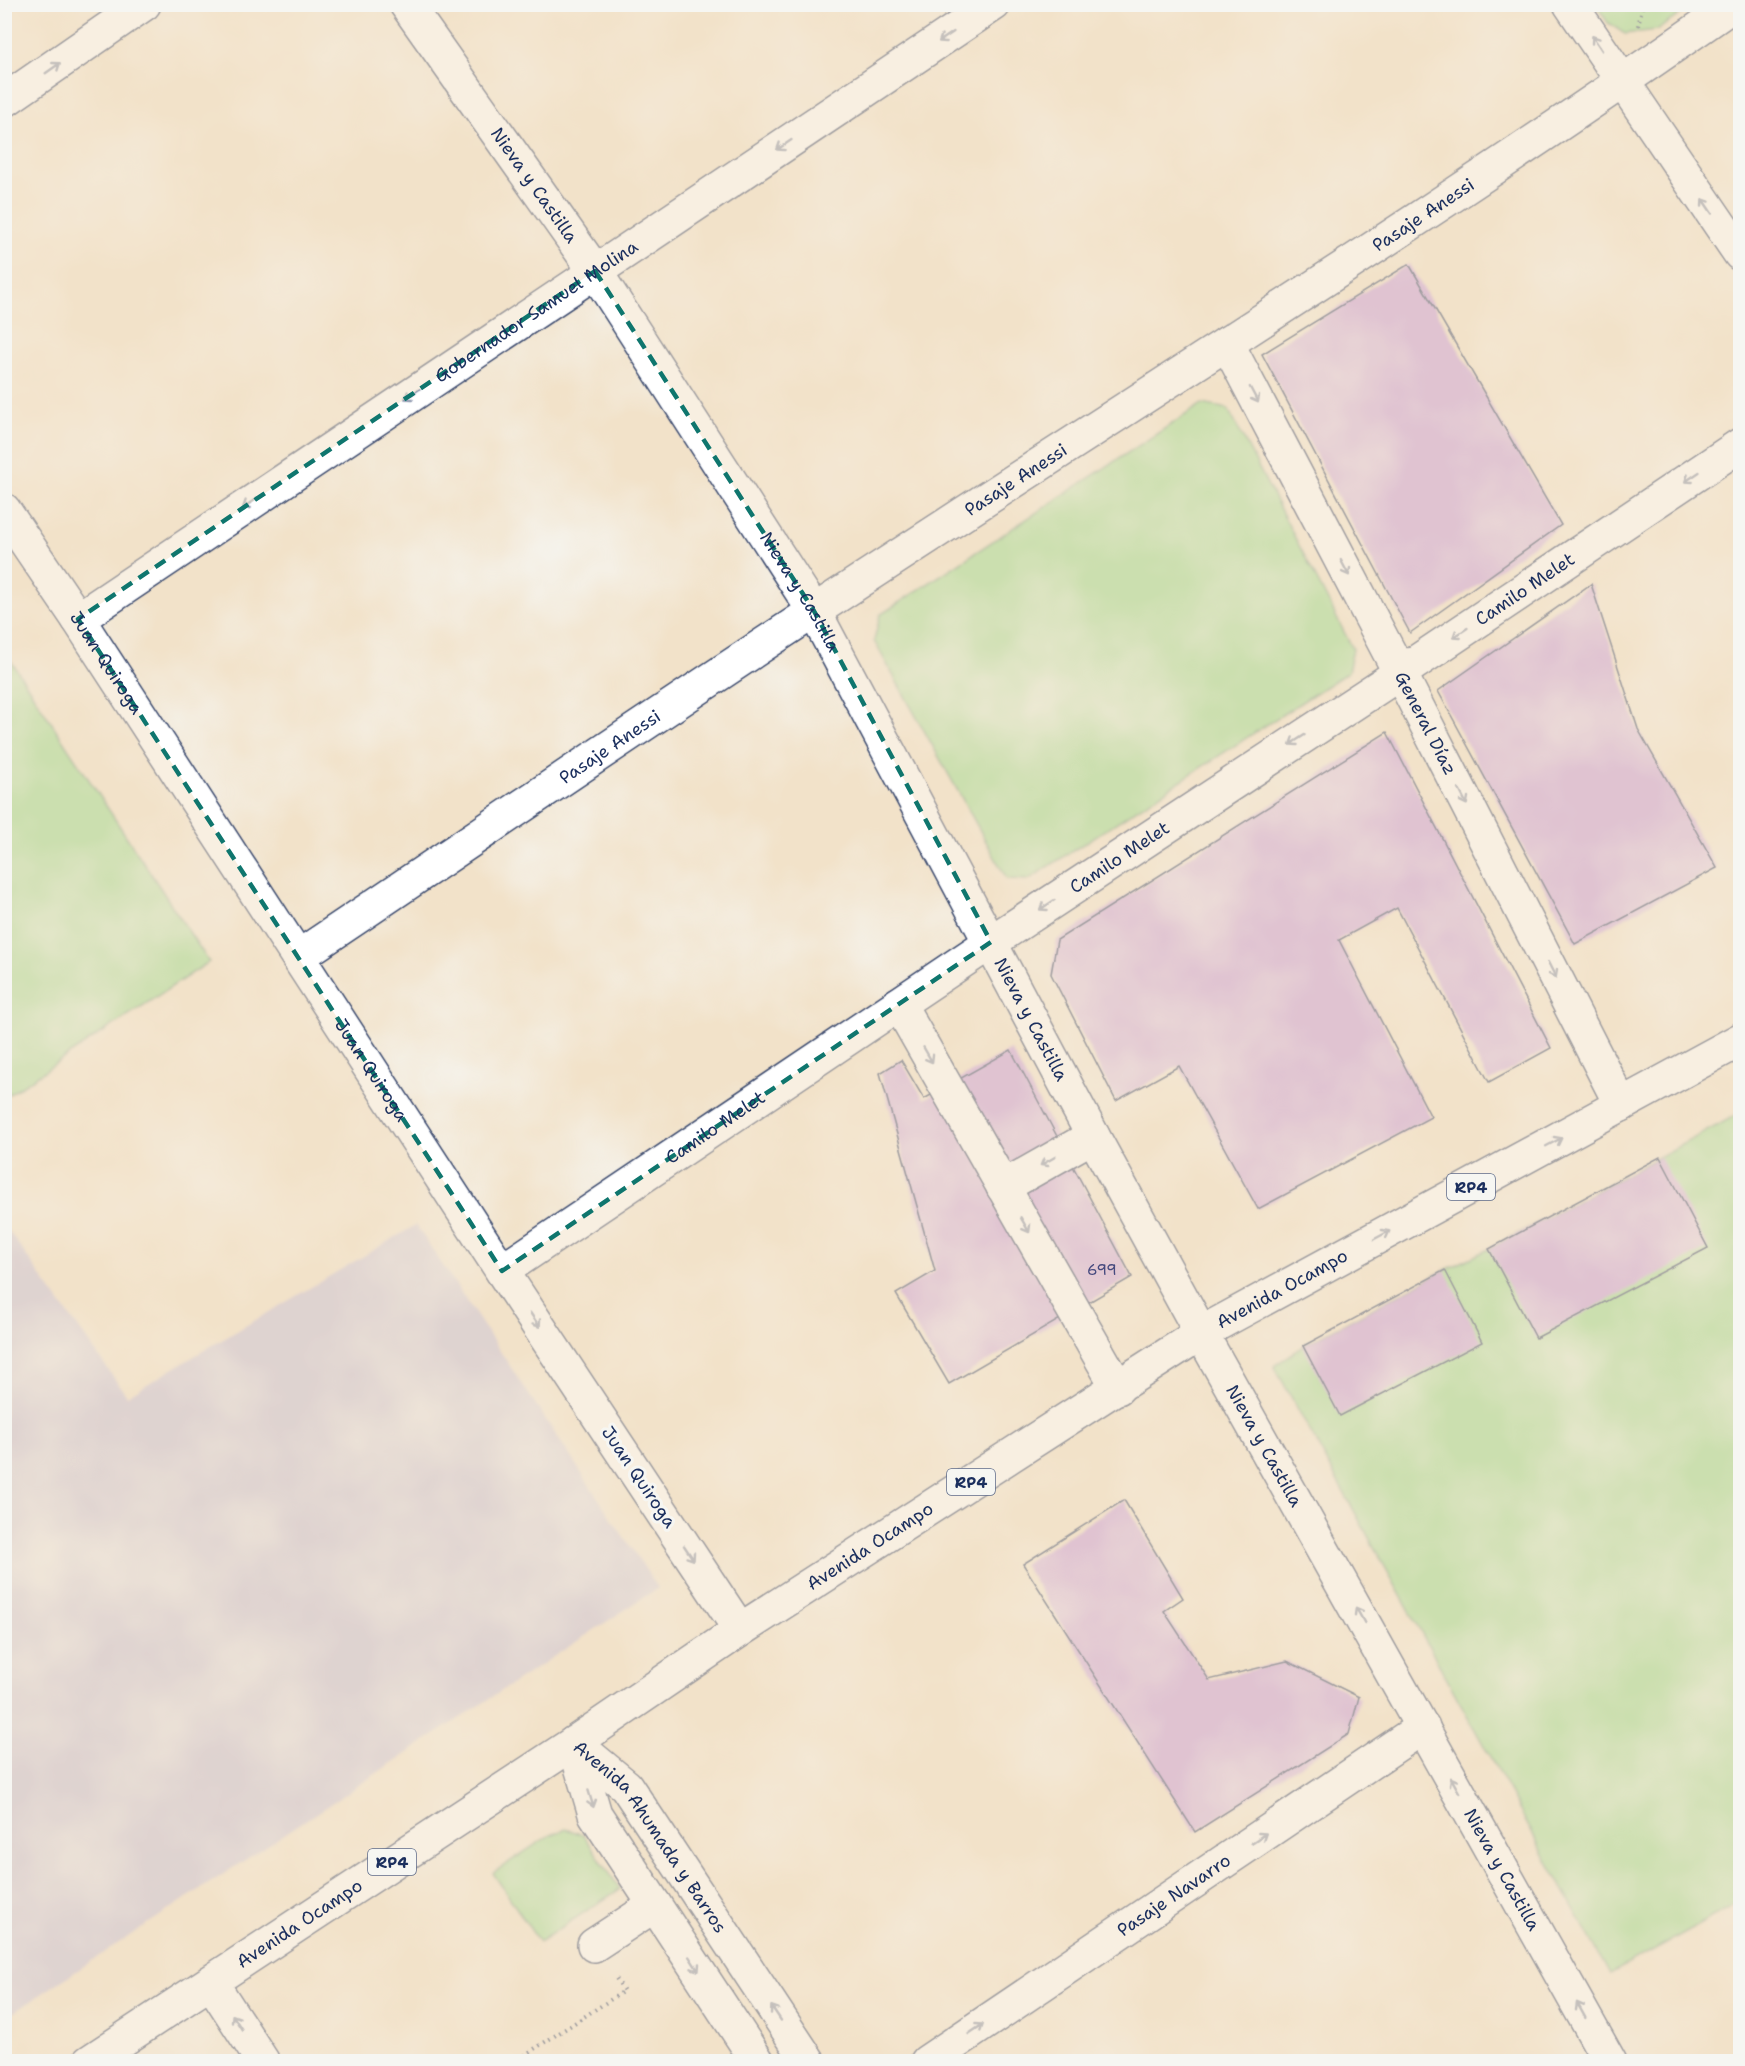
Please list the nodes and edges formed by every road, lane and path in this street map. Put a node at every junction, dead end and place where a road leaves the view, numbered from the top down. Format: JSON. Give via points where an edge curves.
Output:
{"nodes":[{"id":1,"x":144,"y":4,"type":"edge"},
{"id":2,"x":406,"y":4,"type":"edge"},
{"id":3,"x":1570,"y":4,"type":"edge"},
{"id":4,"x":1734,"y":4,"type":"edge"},
{"id":5,"x":986,"y":7,"type":"edge"},
{"id":6,"x":1623,"y":82,"type":"junction"},
{"id":7,"x":4,"y":101,"type":"edge"},
{"id":8,"x":1740,"y":254,"type":"edge"},
{"id":9,"x":595,"y":271,"type":"junction"},
{"id":10,"x":1227,"y":343,"type":"junction"},
{"id":11,"x":1740,"y":445,"type":"edge"},
{"id":12,"x":4,"y":510,"type":"edge"},
{"id":13,"x":814,"y":611,"type":"junction"},
{"id":14,"x":78,"y":619,"type":"junction"},
{"id":15,"x":1400,"y":673,"type":"junction"},
{"id":16,"x":991,"y":942,"type":"junction"},
{"id":17,"x":298,"y":957,"type":"junction"},
{"id":18,"x":899,"y":1004,"type":"junction"},
{"id":19,"x":1740,"y":1040,"type":"edge"},
{"id":20,"x":1621,"y":1105,"type":"junction"},
{"id":21,"x":1093,"y":1136,"type":"junction"},
{"id":22,"x":1003,"y":1187,"type":"junction"},
{"id":23,"x":502,"y":1271,"type":"junction"},
{"id":24,"x":1201,"y":1333,"type":"junction"},
{"id":25,"x":1118,"y":1388,"type":"junction"},
{"id":26,"x":740,"y":1630,"type":"junction"},
{"id":27,"x":1423,"y":1727,"type":"junction"},
{"id":28,"x":574,"y":1743,"type":"junction"},
{"id":29,"x":655,"y":1905,"type":"junction"},
{"id":30,"x":594,"y":1945,"type":"joint"},
{"id":31,"x":211,"y":1982,"type":"junction"},
{"id":32,"x":89,"y":2061,"type":"edge"},
{"id":33,"x":262,"y":2061,"type":"edge"},
{"id":34,"x":514,"y":2061,"type":"edge"},
{"id":35,"x":758,"y":2061,"type":"edge"},
{"id":36,"x":809,"y":2061,"type":"edge"},
{"id":37,"x":927,"y":2061,"type":"edge"},
{"id":38,"x":1610,"y":2061,"type":"edge"}],
"edges":[{"from":7,"to":1,"type":"street","one_way":true},
{"from":2,"to":9,"type":"street","name":"Nieva y Castilla"},
{"from":6,"to":3,"type":"street","one_way":true},
{"from":4,"to":6,"type":"street","name":"Pasaje Anessi"},
{"from":5,"to":9,"type":"street","name":"Gobernador Samuel Molina","one_way":true},
{"from":8,"to":6,"type":"street","one_way":true},
{"from":6,"to":10,"type":"street","name":"Pasaje Anessi"},
{"from":9,"to":13,"type":"street","name":"Nieva y Castilla"},
{"from":9,"to":14,"type":"street","name":"Gobernador Samuel Molina","one_way":true},
{"from":10,"to":13,"type":"street","name":"Pasaje Anessi"},
{"from":10,"to":15,"type":"street","name":"General Díaz","one_way":true},
{"from":11,"to":15,"type":"street","name":"Camilo Melet","one_way":true},
{"from":12,"to":14,"type":"street","name":"Juan Quiroga"},
{"from":13,"to":16,"type":"street","name":"Nieva y Castilla"},
{"from":13,"to":17,"type":"street","name":"Pasaje Anessi"},
{"from":14,"to":17,"type":"street","name":"Juan Quiroga"},
{"from":15,"to":16,"type":"street","name":"Camilo Melet","one_way":true},
{"from":15,"to":20,"type":"street","name":"General Díaz","one_way":true},
{"from":16,"to":18,"type":"street","name":"Camilo Melet"},
{"from":16,"to":21,"type":"street","name":"Nieva y Castilla"},
{"from":17,"to":23,"type":"street","name":"Juan Quiroga"},
{"from":18,"to":22,"type":"street","one_way":true},
{"from":18,"to":23,"type":"street","name":"Camilo Melet"},
{"from":19,"to":20,"type":"street","name":"Avenida Ocampo","number":"RP4"},
{"from":24,"to":20,"type":"street","name":"Avenida Ocampo","number":"RP4","one_way":true},
{"from":21,"to":22,"type":"street","one_way":true},
{"from":21,"to":24,"type":"street","name":"Nieva y Castilla"},
{"from":22,"to":25,"type":"street","one_way":true},
{"from":23,"to":26,"type":"street","name":"Juan Quiroga","one_way":true},
{"from":24,"to":25,"type":"street","name":"Avenida Ocampo","number":"RP4"},
{"from":27,"to":24,"type":"street","name":"Nieva y Castilla","one_way":true},
{"from":25,"to":26,"type":"street","name":"Avenida Ocampo","number":"RP4"},
{"from":26,"to":28,"type":"street","name":"Avenida Ocampo","number":"RP4"},
{"from":37,"to":27,"type":"street","name":"Pasaje Navarro","one_way":true},
{"from":38,"to":27,"type":"street","name":"Nieva y Castilla","one_way":true},
{"from":28,"to":29,"type":"street","name":"Avenida Ahumada y Barros","one_way":true,"via":[[595,1814]]},
{"from":28,"to":31,"type":"street","name":"Avenida Ocampo","number":"RP4"},
{"from":36,"to":28,"type":"street","name":"Avenida Ahumada y Barros","one_way":true,"via":[[626,1786]]},
{"from":29,"to":30,"type":"street"},
{"from":29,"to":35,"type":"street","name":"Avenida Ahumada y Barros","one_way":true},
{"from":30,"to":34,"type":"path","via":[[624,1991]]},
{"from":31,"to":32,"type":"street","name":"Avenida Ocampo","number":"RP4"},
{"from":33,"to":31,"type":"street","one_way":true}]}
